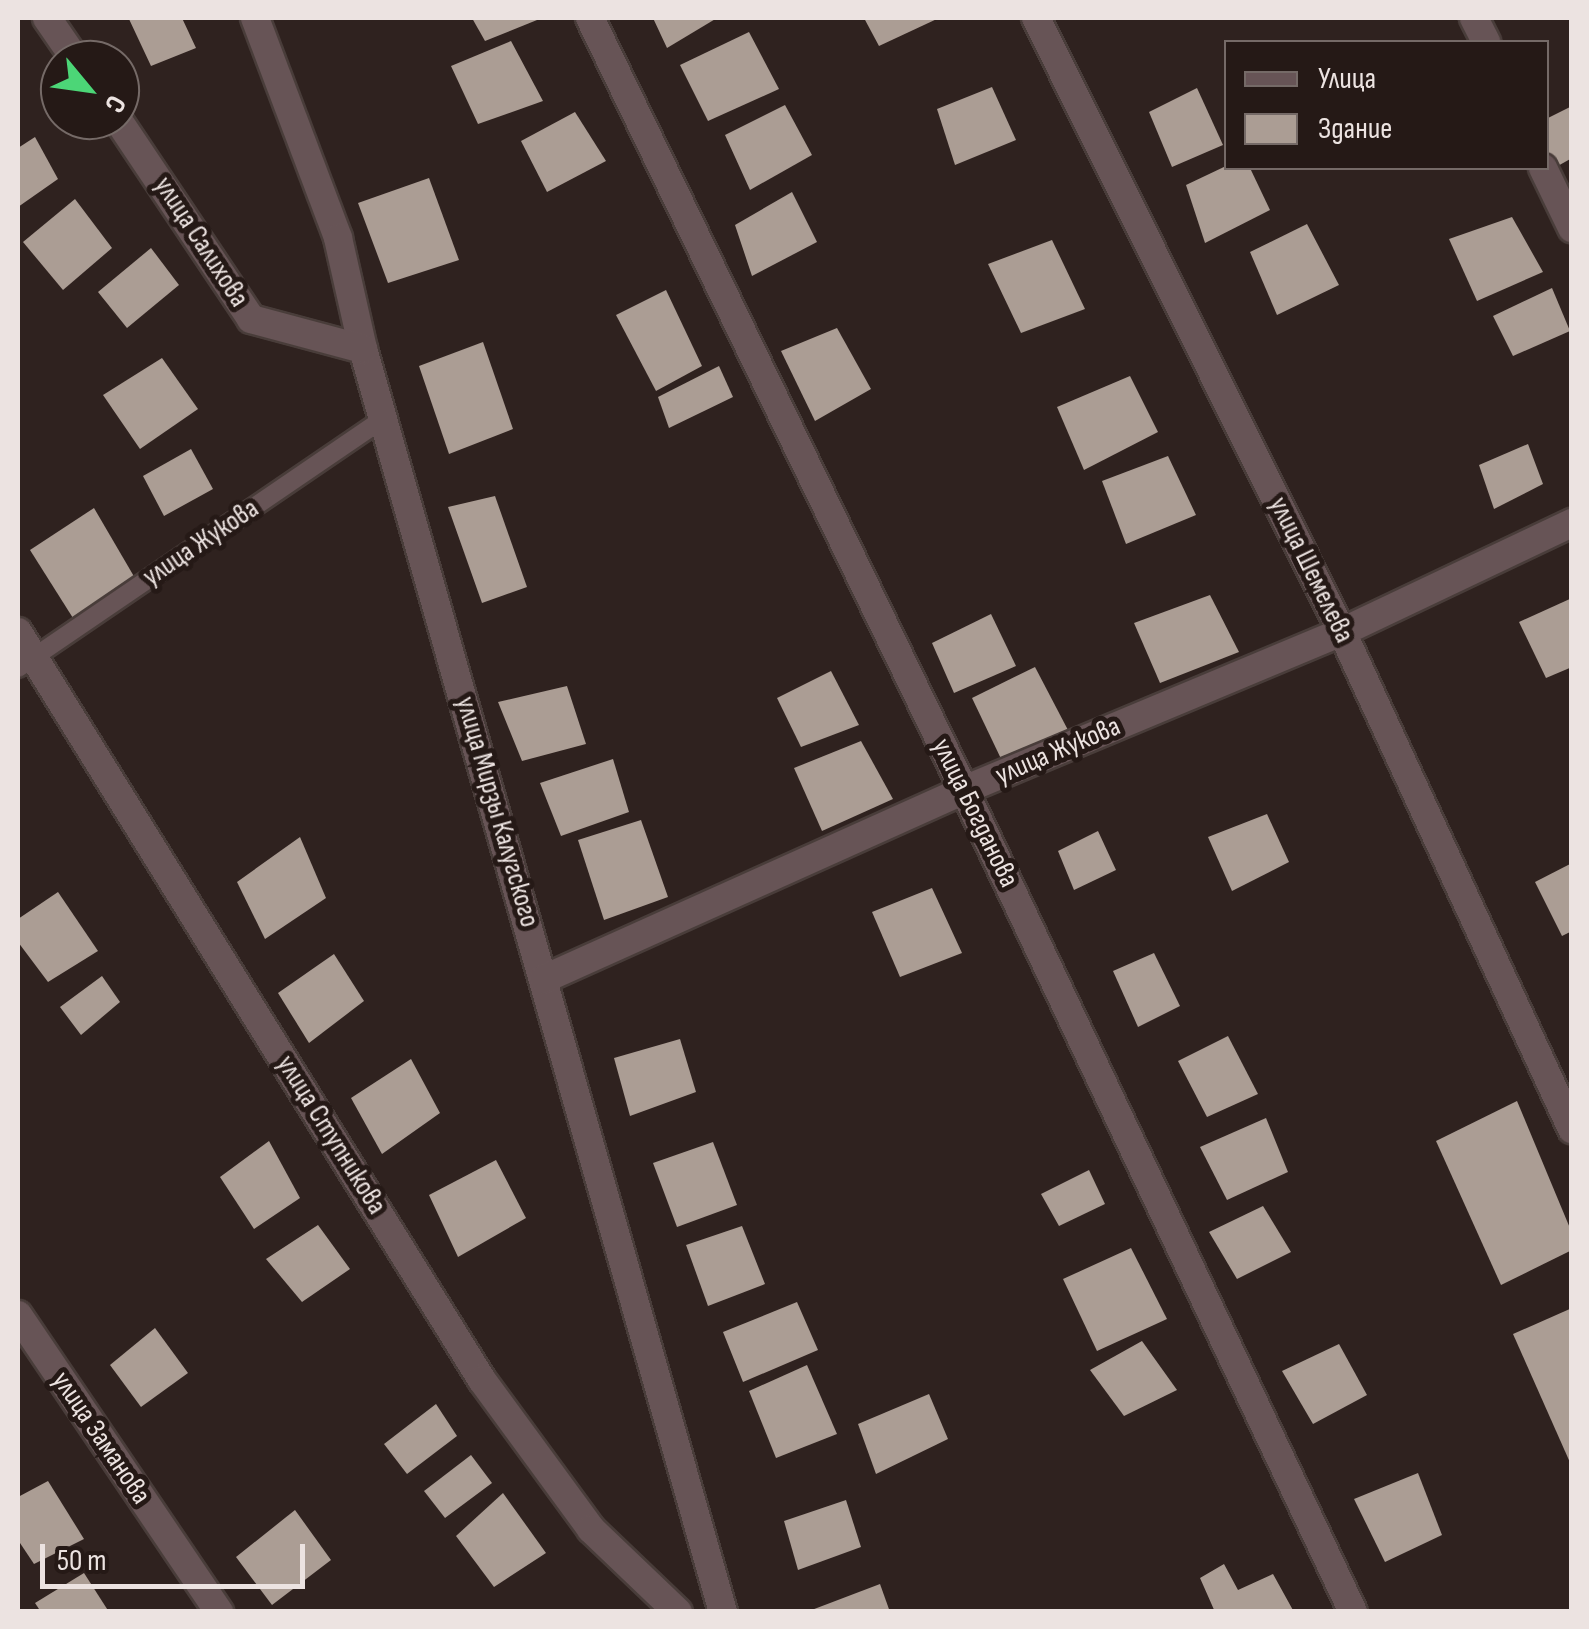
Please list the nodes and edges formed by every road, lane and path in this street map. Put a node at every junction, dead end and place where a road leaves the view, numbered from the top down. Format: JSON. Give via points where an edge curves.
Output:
{"nodes":[{"id":1,"x":47,"y":18,"type":"edge"},
{"id":2,"x":255,"y":18,"type":"edge"},
{"id":3,"x":590,"y":18,"type":"edge"},
{"id":4,"x":1036,"y":18,"type":"edge"},
{"id":5,"x":62,"y":40,"type":"edge"},
{"id":6,"x":131,"y":140,"type":"edge"},
{"id":7,"x":1545,"y":170,"type":"edge"},
{"id":8,"x":1572,"y":228,"type":"edge"},
{"id":9,"x":363,"y":349,"type":"junction"},
{"id":10,"x":384,"y":418,"type":"junction"},
{"id":11,"x":1572,"y":522,"type":"edge"},
{"id":12,"x":18,"y":632,"type":"edge"},
{"id":13,"x":1342,"y":632,"type":"junction"},
{"id":14,"x":26,"y":662,"type":"edge"},
{"id":15,"x":964,"y":790,"type":"junction"},
{"id":16,"x":544,"y":978,"type":"junction"},
{"id":17,"x":1572,"y":1130,"type":"edge"},
{"id":18,"x":18,"y":1314,"type":"edge"},
{"id":19,"x":219,"y":1612,"type":"edge"},
{"id":20,"x":678,"y":1612,"type":"edge"},
{"id":21,"x":723,"y":1612,"type":"edge"},
{"id":22,"x":1353,"y":1612,"type":"edge"}],
"edges":[{"from":1,"to":5,"type":"street"},
{"from":2,"to":9,"type":"street","name":"улица Мирзы Калугского","via":[[338,238]]},
{"from":3,"to":15,"type":"street","name":"улица Богданова"},
{"from":4,"to":13,"type":"street","name":"улица Шемелева"},
{"from":6,"to":9,"type":"street","name":"улица Салихова","via":[[251,319]]},
{"from":7,"to":8,"type":"street"},
{"from":9,"to":10,"type":"street","name":"улица Мирзы Калугского"},
{"from":10,"to":14,"type":"lane","name":"улица Жукова"},
{"from":10,"to":16,"type":"street","name":"улица Мирзы Калугского"},
{"from":11,"to":13,"type":"street","name":"улица Жукова"},
{"from":12,"to":14,"type":"street","name":"улица Ступникова"},
{"from":13,"to":15,"type":"street","name":"улица Жукова"},
{"from":13,"to":17,"type":"street","name":"улица Шемелева"},
{"from":14,"to":20,"type":"street","name":"улица Ступникова","via":[[482,1380],[591,1529]]},
{"from":15,"to":16,"type":"street","name":"улица Жукова"},
{"from":15,"to":22,"type":"street","name":"улица Богданова"},
{"from":16,"to":21,"type":"street","name":"улица Мирзы Калугского"},
{"from":18,"to":19,"type":"street","name":"улица Заманова"}]}
